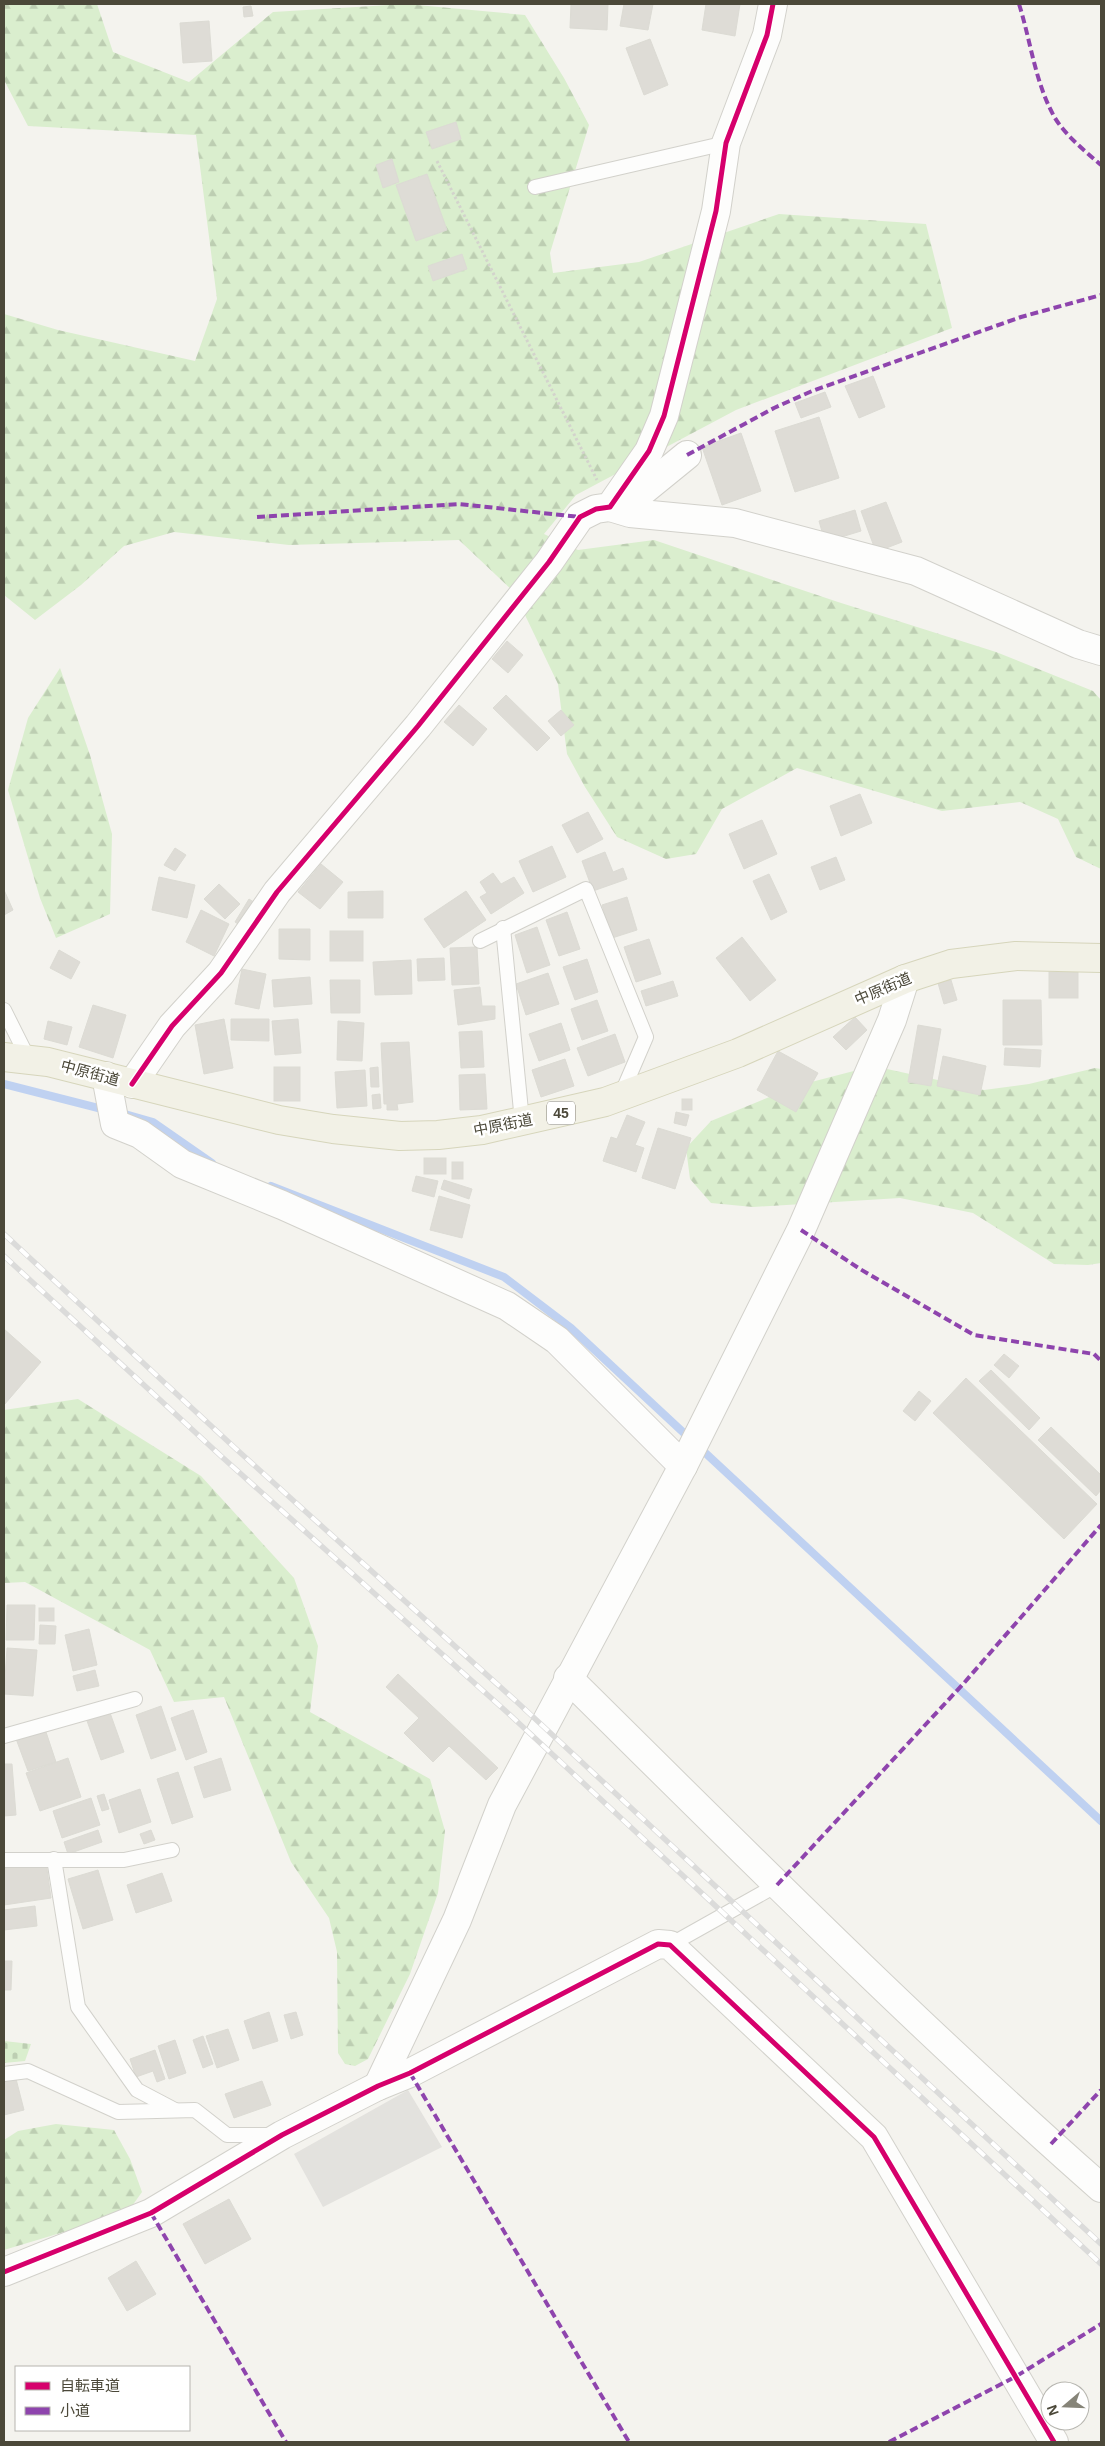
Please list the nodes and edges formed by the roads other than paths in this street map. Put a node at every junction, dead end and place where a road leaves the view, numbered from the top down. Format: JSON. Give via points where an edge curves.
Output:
{"nodes":[{"id":1,"x":773,"y":4,"type":"edge"},
{"id":2,"x":726,"y":143,"type":"junction"},
{"id":3,"x":535,"y":187,"type":"dead end"},
{"id":4,"x":688,"y":455,"type":"dead end"},
{"id":5,"x":610,"y":507,"type":"junction"},
{"id":6,"x":1101,"y":651,"type":"edge"},
{"id":7,"x":503,"y":928,"type":"junction"},
{"id":8,"x":480,"y":941,"type":"dead end"},
{"id":9,"x":1101,"y":958,"type":"edge"},
{"id":10,"x":905,"y":978,"type":"junction"},
{"id":11,"x":4,"y":1010,"type":"edge"},
{"id":12,"x":16,"y":1058,"type":"edge"},
{"id":13,"x":115,"y":1084,"type":"junction"},
{"id":14,"x":621,"y":1096,"type":"junction"},
{"id":15,"x":522,"y":1121,"type":"junction"},
{"id":16,"x":689,"y":1454,"type":"junction"},
{"id":17,"x":568,"y":1678,"type":"junction"},
{"id":18,"x":135,"y":1699,"type":"dead end"},
{"id":19,"x":4,"y":1736,"type":"edge"},
{"id":20,"x":172,"y":1850,"type":"dead end"},
{"id":21,"x":54,"y":1859,"type":"junction"},
{"id":22,"x":4,"y":1860,"type":"edge"},
{"id":23,"x":777,"y":1885,"type":"junction"},
{"id":24,"x":670,"y":1945,"type":"junction"},
{"id":25,"x":4,"y":2074,"type":"edge"},
{"id":26,"x":378,"y":2086,"type":"junction"},
{"id":27,"x":175,"y":2110,"type":"junction"},
{"id":28,"x":282,"y":2135,"type":"junction"},
{"id":29,"x":1101,"y":2188,"type":"edge"},
{"id":30,"x":4,"y":2272,"type":"edge"},
{"id":31,"x":1054,"y":2442,"type":"edge"}],
"edges":[{"from":1,"to":2,"type":"street","via":[[767,35]]},
{"from":2,"to":3,"type":"lane"},
{"from":2,"to":5,"type":"street","via":[[716,210],[664,416],[649,451]]},
{"from":4,"to":5,"type":"street","via":[[633,499]]},
{"from":5,"to":6,"type":"street","via":[[630,513],[735,523],[916,571],[1078,644]]},
{"from":5,"to":13,"type":"street","via":[[580,517],[549,562],[418,726],[277,892],[221,973]]},
{"from":7,"to":8,"type":"lane"},
{"from":7,"to":14,"type":"lane","via":[[586,889],[646,1037]]},
{"from":7,"to":15,"type":"lane"},
{"from":9,"to":10,"type":"main road","name":"中原街道","number":"45","via":[[1016,956],[951,964]]},
{"from":10,"to":14,"type":"main road","name":"中原街道","number":"45","via":[[738,1053]]},
{"from":10,"to":16,"type":"street","via":[[892,1020],[801,1230]]},
{"from":11,"to":12,"type":"lane"},
{"from":12,"to":13,"type":"main road","name":"中原街道","number":"45"},
{"from":13,"to":15,"type":"main road","name":"中原街道","number":"45","via":[[279,1120],[400,1136],[482,1130]]},
{"from":13,"to":16,"type":"street","via":[[115,1124],[140,1134],[182,1164],[507,1306],[557,1340]]},
{"from":14,"to":15,"type":"main road","name":"中原街道","number":"45","via":[[560,1114]]},
{"from":16,"to":17,"type":"street"},
{"from":17,"to":23,"type":"street"},
{"from":17,"to":26,"type":"street","via":[[502,1804],[457,1920]]},
{"from":18,"to":19,"type":"lane"},
{"from":20,"to":21,"type":"lane","via":[[124,1860]]},
{"from":21,"to":22,"type":"lane"},
{"from":21,"to":27,"type":"lane","via":[[78,2007],[137,2090]]},
{"from":23,"to":24,"type":"lane"},
{"from":23,"to":29,"type":"street"},
{"from":24,"to":26,"type":"street","via":[[658,1944],[410,2073]]},
{"from":24,"to":31,"type":"street","via":[[874,2137]]},
{"from":25,"to":27,"type":"lane","via":[[28,2070],[118,2112]]},
{"from":26,"to":28,"type":"street"},
{"from":27,"to":28,"type":"lane","via":[[195,2110],[227,2135]]},
{"from":28,"to":30,"type":"street","via":[[151,2213]]}]}
